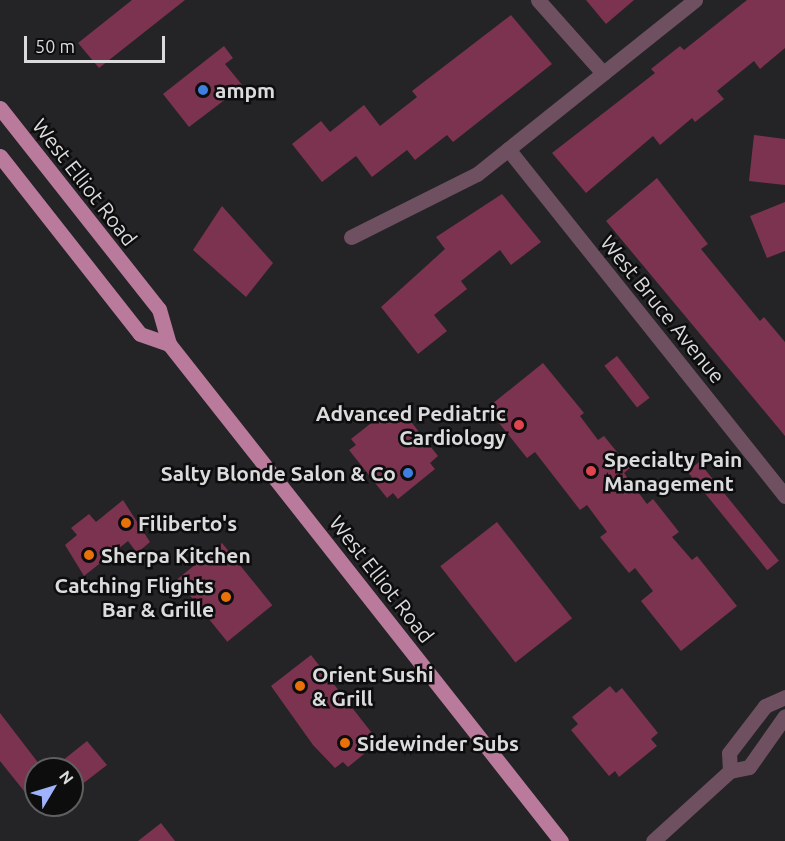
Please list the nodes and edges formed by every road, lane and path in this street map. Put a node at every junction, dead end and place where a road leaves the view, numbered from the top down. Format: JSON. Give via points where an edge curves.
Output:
{"nodes":[{"id":1,"x":538,"y":0,"type":"edge"},
{"id":2,"x":695,"y":0,"type":"edge"},
{"id":3,"x":603,"y":73,"type":"junction"},
{"id":4,"x":0,"y":108,"type":"edge"},
{"id":5,"x":508,"y":149,"type":"junction"},
{"id":6,"x":0,"y":156,"type":"edge"},
{"id":7,"x":351,"y":237,"type":"dead end"},
{"id":8,"x":169,"y":344,"type":"junction"},
{"id":9,"x":785,"y":496,"type":"edge"},
{"id":10,"x":785,"y":697,"type":"edge"},
{"id":11,"x":785,"y":716,"type":"edge"},
{"id":12,"x":756,"y":717,"type":"junction"},
{"id":13,"x":776,"y":730,"type":"junction"},
{"id":14,"x":730,"y":771,"type":"junction"},
{"id":15,"x":561,"y":841,"type":"edge"},
{"id":16,"x":653,"y":841,"type":"edge"}],
"edges":[{"from":1,"to":3,"type":"street"},
{"from":2,"to":3,"type":"street"},
{"from":3,"to":5,"type":"street"},
{"from":4,"to":8,"type":"main road","name":"West Elliot Road","via":[[159,309]]},
{"from":5,"to":7,"type":"street","via":[[477,174]]},
{"from":5,"to":9,"type":"street","name":"West Bruce Avenue"},
{"from":6,"to":8,"type":"main road","via":[[140,334]]},
{"from":8,"to":15,"type":"main road","name":"West Elliot Road"},
{"from":10,"to":12,"type":"street","via":[[765,706]]},
{"from":11,"to":13,"type":"street"},
{"from":12,"to":13,"type":"street"},
{"from":12,"to":14,"type":"street","via":[[729,753]]},
{"from":13,"to":14,"type":"street","via":[[749,766]]},
{"from":14,"to":16,"type":"street"}]}
